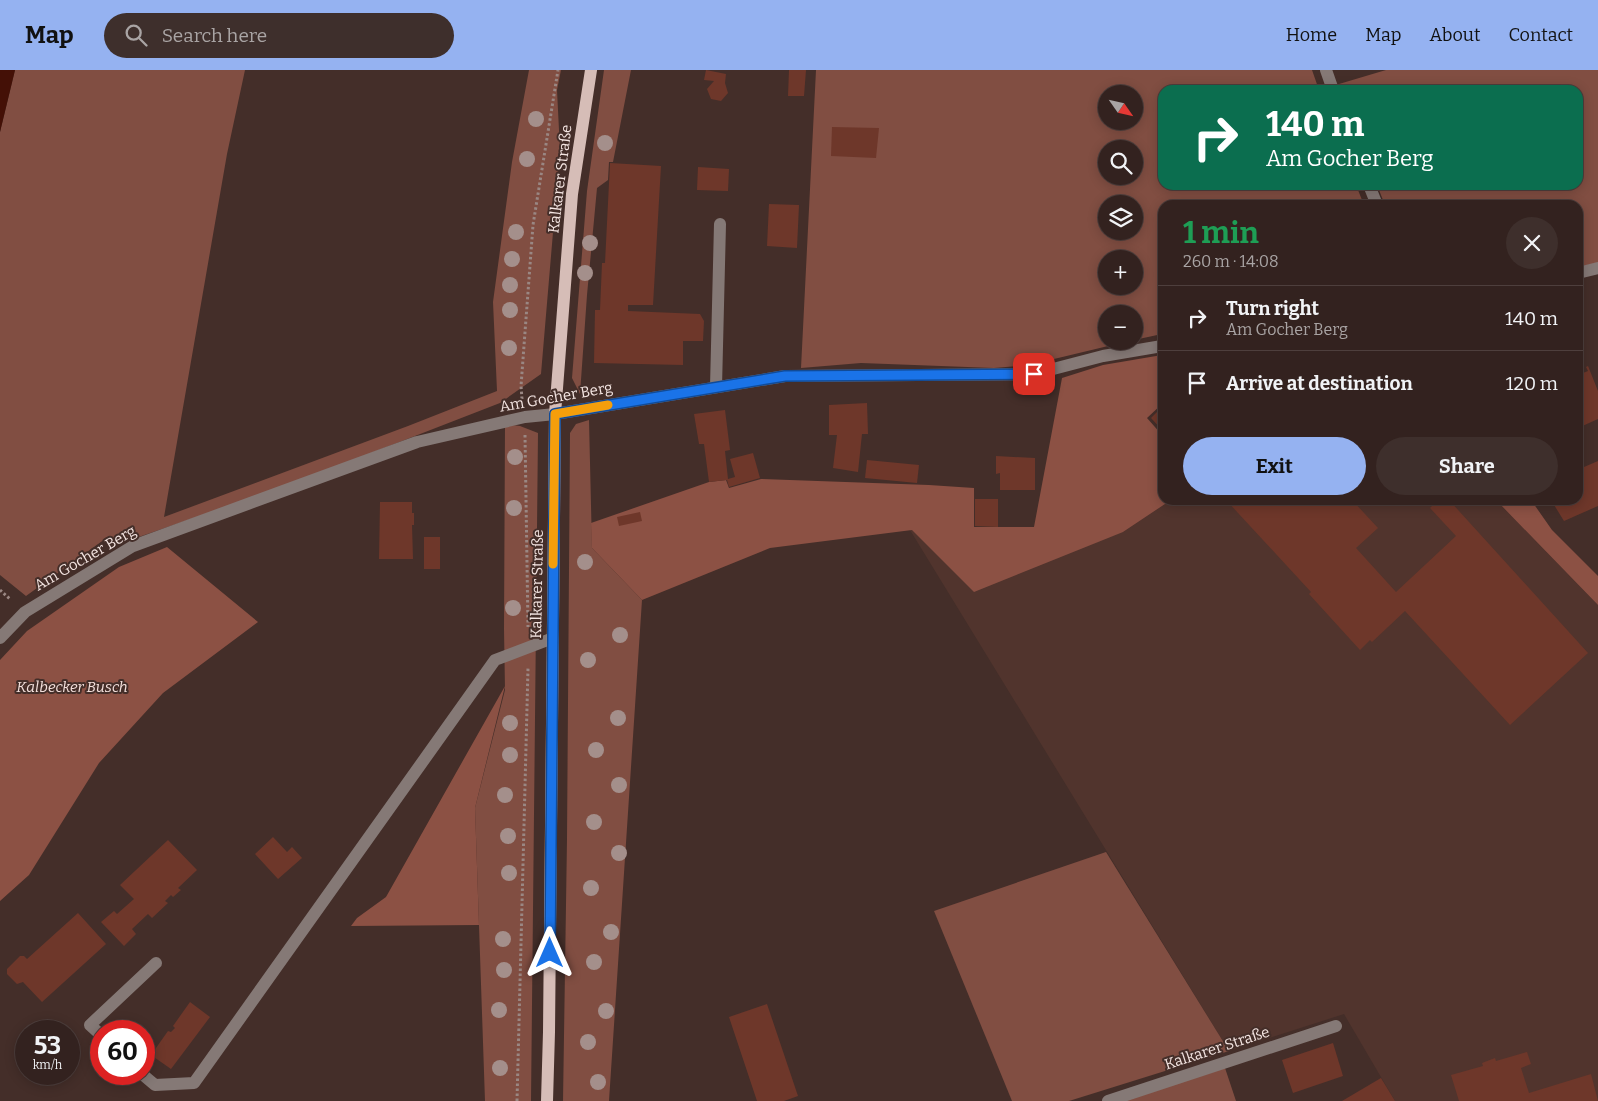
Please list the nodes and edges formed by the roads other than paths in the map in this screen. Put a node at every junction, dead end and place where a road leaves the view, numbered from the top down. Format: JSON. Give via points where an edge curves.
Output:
{"nodes":[{"id":1,"x":591,"y":70,"type":"edge"},
{"id":2,"x":1326,"y":70,"type":"edge"},
{"id":3,"x":1331,"y":85,"type":"edge"},
{"id":4,"x":720,"y":224,"type":"dead end"},
{"id":5,"x":1598,"y":268,"type":"edge"},
{"id":6,"x":1583,"y":272,"type":"edge"},
{"id":7,"x":1158,"y":347,"type":"edge"},
{"id":8,"x":716,"y":387,"type":"junction"},
{"id":9,"x":555,"y":414,"type":"junction"},
{"id":10,"x":0,"y":638,"type":"edge"},
{"id":11,"x":553,"y":638,"type":"junction"},
{"id":12,"x":156,"y":963,"type":"dead end"},
{"id":13,"x":95,"y":1020,"type":"edge"},
{"id":14,"x":1336,"y":1026,"type":"dead end"},
{"id":15,"x":155,"y":1085,"type":"edge"},
{"id":16,"x":547,"y":1101,"type":"edge"},
{"id":17,"x":1108,"y":1101,"type":"edge"}],
"edges":[{"from":1,"to":9,"type":"main road","name":"Kalkarer Straße","via":[[572,194]]},
{"from":2,"to":3,"type":"street"},
{"from":4,"to":8,"type":"street"},
{"from":5,"to":6,"type":"street"},
{"from":7,"to":8,"type":"street","name":"Am Gocher Berg","via":[[1104,356],[1034,374],[785,376]]},
{"from":8,"to":9,"type":"street","name":"Am Gocher Berg"},
{"from":9,"to":10,"type":"street","name":"Am Gocher Berg","via":[[524,417],[417,442],[133,546],[26,612]]},
{"from":9,"to":11,"type":"main road","name":"Kalkarer Straße"},
{"from":11,"to":15,"type":"street","via":[[495,660],[194,1084]]},
{"from":11,"to":16,"type":"main road","name":"Kalkarer Straße"},
{"from":12,"to":13,"type":"street"},
{"from":14,"to":17,"type":"street","name":"Kalkarer Straße"}]}
